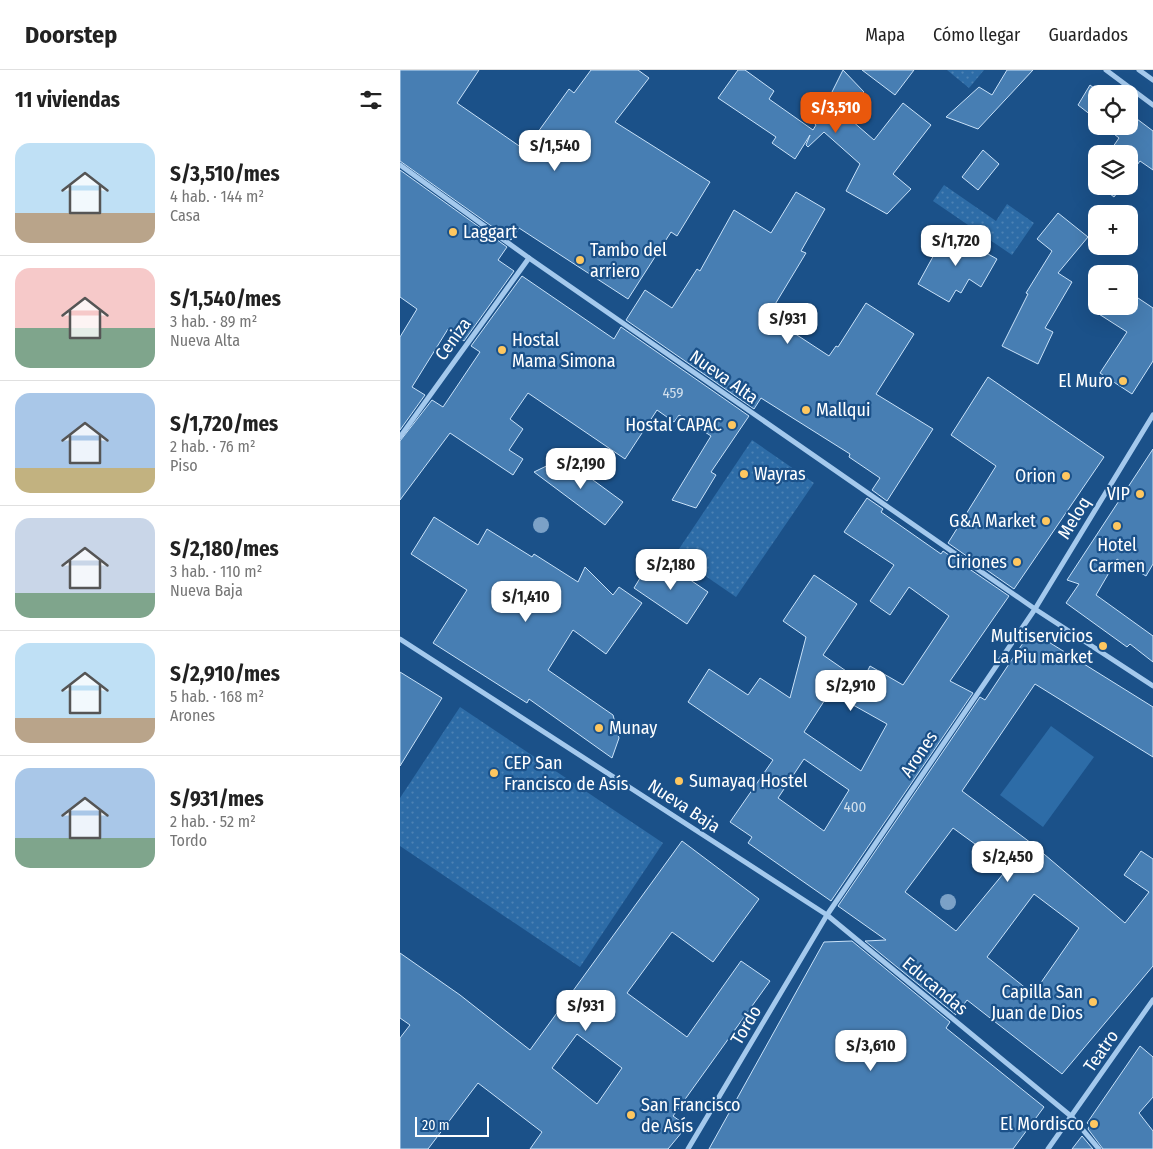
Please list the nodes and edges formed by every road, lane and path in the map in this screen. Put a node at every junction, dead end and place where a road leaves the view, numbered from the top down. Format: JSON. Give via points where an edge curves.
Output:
{"nodes":[{"id":1,"x":1106,"y":70,"type":"edge"},
{"id":2,"x":1139,"y":70,"type":"edge"},
{"id":3,"x":1153,"y":80,"type":"edge"},
{"id":4,"x":1153,"y":105,"type":"edge"},
{"id":5,"x":400,"y":165,"type":"edge"},
{"id":6,"x":529,"y":258,"type":"junction"},
{"id":7,"x":1153,"y":415,"type":"edge"},
{"id":8,"x":400,"y":437,"type":"edge"},
{"id":9,"x":1035,"y":609,"type":"junction"},
{"id":10,"x":400,"y":640,"type":"edge"},
{"id":11,"x":1153,"y":686,"type":"edge"},
{"id":12,"x":827,"y":915,"type":"junction"},
{"id":13,"x":1153,"y":1000,"type":"edge"},
{"id":14,"x":1072,"y":1117,"type":"junction"},
{"id":15,"x":688,"y":1149,"type":"edge"},
{"id":16,"x":1048,"y":1149,"type":"edge"},
{"id":17,"x":1099,"y":1149,"type":"edge"}],
"edges":[{"from":1,"to":4,"type":"street"},
{"from":2,"to":3,"type":"street"},
{"from":5,"to":6,"type":"street","name":"Nueva Alta"},
{"from":6,"to":8,"type":"street","name":"Ceniza"},
{"from":6,"to":9,"type":"street","name":"Nueva Alta"},
{"from":7,"to":9,"type":"street","name":"Meloq"},
{"from":9,"to":11,"type":"street","name":"Nueva Alta"},
{"from":9,"to":12,"type":"street","name":"Arones"},
{"from":10,"to":12,"type":"street","name":"Nueva Baja"},
{"from":12,"to":14,"type":"street","name":"Educandas"},
{"from":12,"to":15,"type":"street","name":"Tordo"},
{"from":13,"to":14,"type":"street","name":"Teatro"},
{"from":14,"to":16,"type":"street","name":"Teatro"},
{"from":14,"to":17,"type":"street","name":"Educandas"}]}
